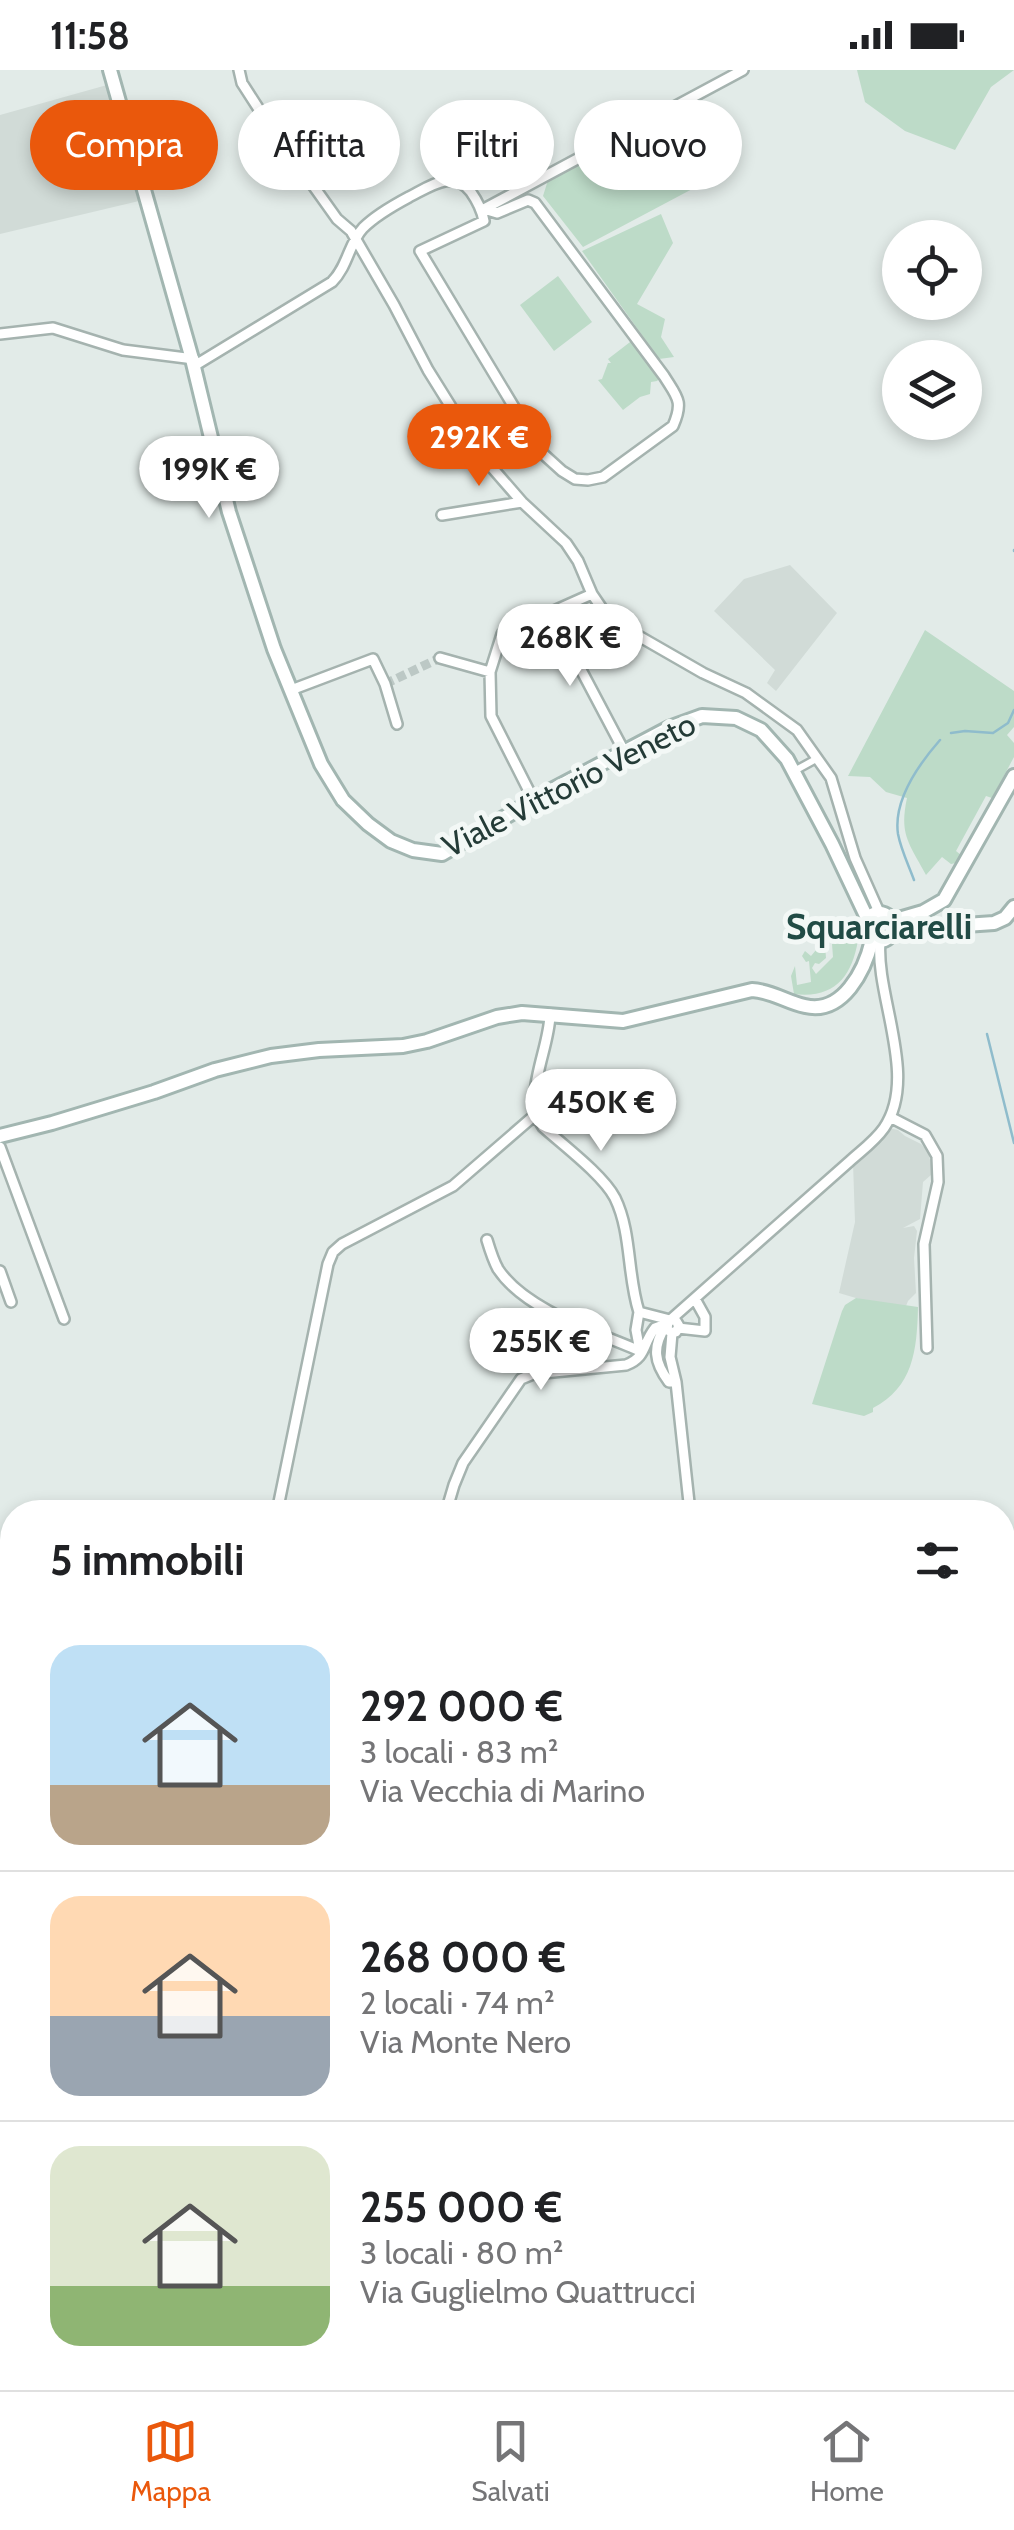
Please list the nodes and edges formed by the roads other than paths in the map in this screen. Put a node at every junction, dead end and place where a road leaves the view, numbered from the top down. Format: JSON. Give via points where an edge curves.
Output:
{"nodes":[{"id":1,"x":110,"y":70,"type":"edge"},
{"id":2,"x":239,"y":70,"type":"edge"},
{"id":3,"x":743,"y":70,"type":"edge"},
{"id":4,"x":484,"y":209,"type":"junction"},
{"id":5,"x":356,"y":241,"type":"junction"},
{"id":6,"x":0,"y":334,"type":"edge"},
{"id":7,"x":193,"y":363,"type":"junction"},
{"id":8,"x":522,"y":502,"type":"junction"},
{"id":9,"x":442,"y":514,"type":"dead end"},
{"id":10,"x":592,"y":594,"type":"junction"},
{"id":11,"x":550,"y":611,"type":"junction"},
{"id":12,"x":440,"y":658,"type":"tunnel mouth"},
{"id":13,"x":490,"y":672,"type":"junction"},
{"id":14,"x":291,"y":690,"type":"junction"},
{"id":15,"x":397,"y":724,"type":"dead end"},
{"id":16,"x":624,"y":750,"type":"junction"},
{"id":17,"x":818,"y":758,"type":"junction"},
{"id":18,"x":794,"y":770,"type":"junction"},
{"id":19,"x":1014,"y":776,"type":"edge"},
{"id":20,"x":534,"y":801,"type":"junction"},
{"id":21,"x":832,"y":844,"type":"junction"},
{"id":22,"x":818,"y":850,"type":"dead end"},
{"id":23,"x":1014,"y":907,"type":"edge"},
{"id":24,"x":873,"y":915,"type":"junction"},
{"id":25,"x":892,"y":926,"type":"junction"},
{"id":26,"x":876,"y":941,"type":"junction"},
{"id":27,"x":550,"y":1014,"type":"junction"},
{"id":28,"x":536,"y":1114,"type":"junction"},
{"id":29,"x":890,"y":1117,"type":"junction"},
{"id":30,"x":0,"y":1136,"type":"edge"},
{"id":31,"x":0,"y":1147,"type":"edge"},
{"id":32,"x":487,"y":1240,"type":"dead end"},
{"id":33,"x":0,"y":1271,"type":"edge"},
{"id":34,"x":695,"y":1299,"type":"junction"},
{"id":35,"x":11,"y":1302,"type":"dead end"},
{"id":36,"x":639,"y":1312,"type":"junction"},
{"id":37,"x":655,"y":1316,"type":"junction"},
{"id":38,"x":64,"y":1318,"type":"dead end"},
{"id":39,"x":669,"y":1327,"type":"junction"},
{"id":40,"x":926,"y":1348,"type":"dead end"},
{"id":41,"x":639,"y":1356,"type":"junction"},
{"id":42,"x":280,"y":1500,"type":"edge"},
{"id":43,"x":450,"y":1500,"type":"edge"},
{"id":44,"x":689,"y":1500,"type":"edge"}],
"edges":[{"from":1,"to":7,"type":"main road","name":"Viale Vittorio Veneto"},
{"from":2,"to":5,"type":"street","via":[[260,111]]},
{"from":3,"to":4,"type":"street"},
{"from":4,"to":4,"type":"street","via":[[484,221],[420,251],[541,452],[575,479],[603,476],[673,426],[680,401],[536,203],[497,213]]},
{"from":4,"to":5,"type":"street","via":[[465,185],[445,180],[387,211]]},
{"from":5,"to":7,"type":"street","via":[[332,282]]},
{"from":5,"to":8,"type":"street","via":[[480,454]]},
{"from":6,"to":7,"type":"street","via":[[53,328]]},
{"from":7,"to":14,"type":"main road","name":"Viale Vittorio Veneto","via":[[228,512]]},
{"from":8,"to":9,"type":"street"},
{"from":8,"to":10,"type":"street","via":[[566,543]]},
{"from":10,"to":11,"type":"street"},
{"from":10,"to":17,"type":"street","via":[[609,619],[746,693],[798,730]]},
{"from":11,"to":13,"type":"street","via":[[502,634]]},
{"from":11,"to":16,"type":"street"},
{"from":12,"to":13,"type":"street"},
{"from":13,"to":20,"type":"street","via":[[491,716]]},
{"from":14,"to":15,"type":"street","via":[[373,659]]},
{"from":14,"to":20,"type":"main road","name":"Viale Vittorio Veneto","via":[[334,788],[392,841],[424,854],[446,853]]},
{"from":16,"to":18,"type":"main road","name":"Viale Vittorio Veneto","via":[[694,718],[726,716],[760,730]]},
{"from":16,"to":20,"type":"main road","name":"Viale Vittorio Veneto"},
{"from":17,"to":18,"type":"street"},
{"from":17,"to":24,"type":"street","via":[[831,778]]},
{"from":18,"to":21,"type":"main road","name":"Viale Vittorio Veneto"},
{"from":19,"to":25,"type":"main road","via":[[944,900]]},
{"from":21,"to":22,"type":"street"},
{"from":21,"to":24,"type":"main road","name":"Viale Vittorio Veneto"},
{"from":23,"to":25,"type":"main road","via":[[990,924]]},
{"from":24,"to":25,"type":"main road","via":[[887,915]]},
{"from":24,"to":26,"type":"main road","via":[[864,930]]},
{"from":25,"to":26,"type":"main road","via":[[888,938]]},
{"from":26,"to":27,"type":"main road","via":[[850,987],[820,1008],[752,990],[619,1021]]},
{"from":26,"to":29,"type":"street","via":[[896,1055]]},
{"from":27,"to":28,"type":"street"},
{"from":27,"to":30,"type":"main road","via":[[504,1016],[403,1046],[254,1060]]},
{"from":28,"to":36,"type":"street","via":[[614,1198]]},
{"from":28,"to":42,"type":"street","via":[[453,1186],[332,1254]]},
{"from":29,"to":34,"type":"street"},
{"from":29,"to":40,"type":"street","via":[[924,1135],[937,1156],[924,1244]]},
{"from":31,"to":38,"type":"street"},
{"from":32,"to":41,"type":"street","via":[[501,1273],[532,1302]]},
{"from":33,"to":35,"type":"street"},
{"from":34,"to":39,"type":"street"},
{"from":34,"to":39,"type":"street","via":[[706,1330]]},
{"from":36,"to":37,"type":"street"},
{"from":36,"to":41,"type":"street"},
{"from":37,"to":39,"type":"street"},
{"from":37,"to":41,"type":"street"},
{"from":39,"to":41,"type":"street","via":[[658,1326]]},
{"from":39,"to":44,"type":"street","via":[[655,1358],[672,1382],[679,1410]]},
{"from":41,"to":43,"type":"street","via":[[626,1365],[522,1379],[466,1459]]}]}
